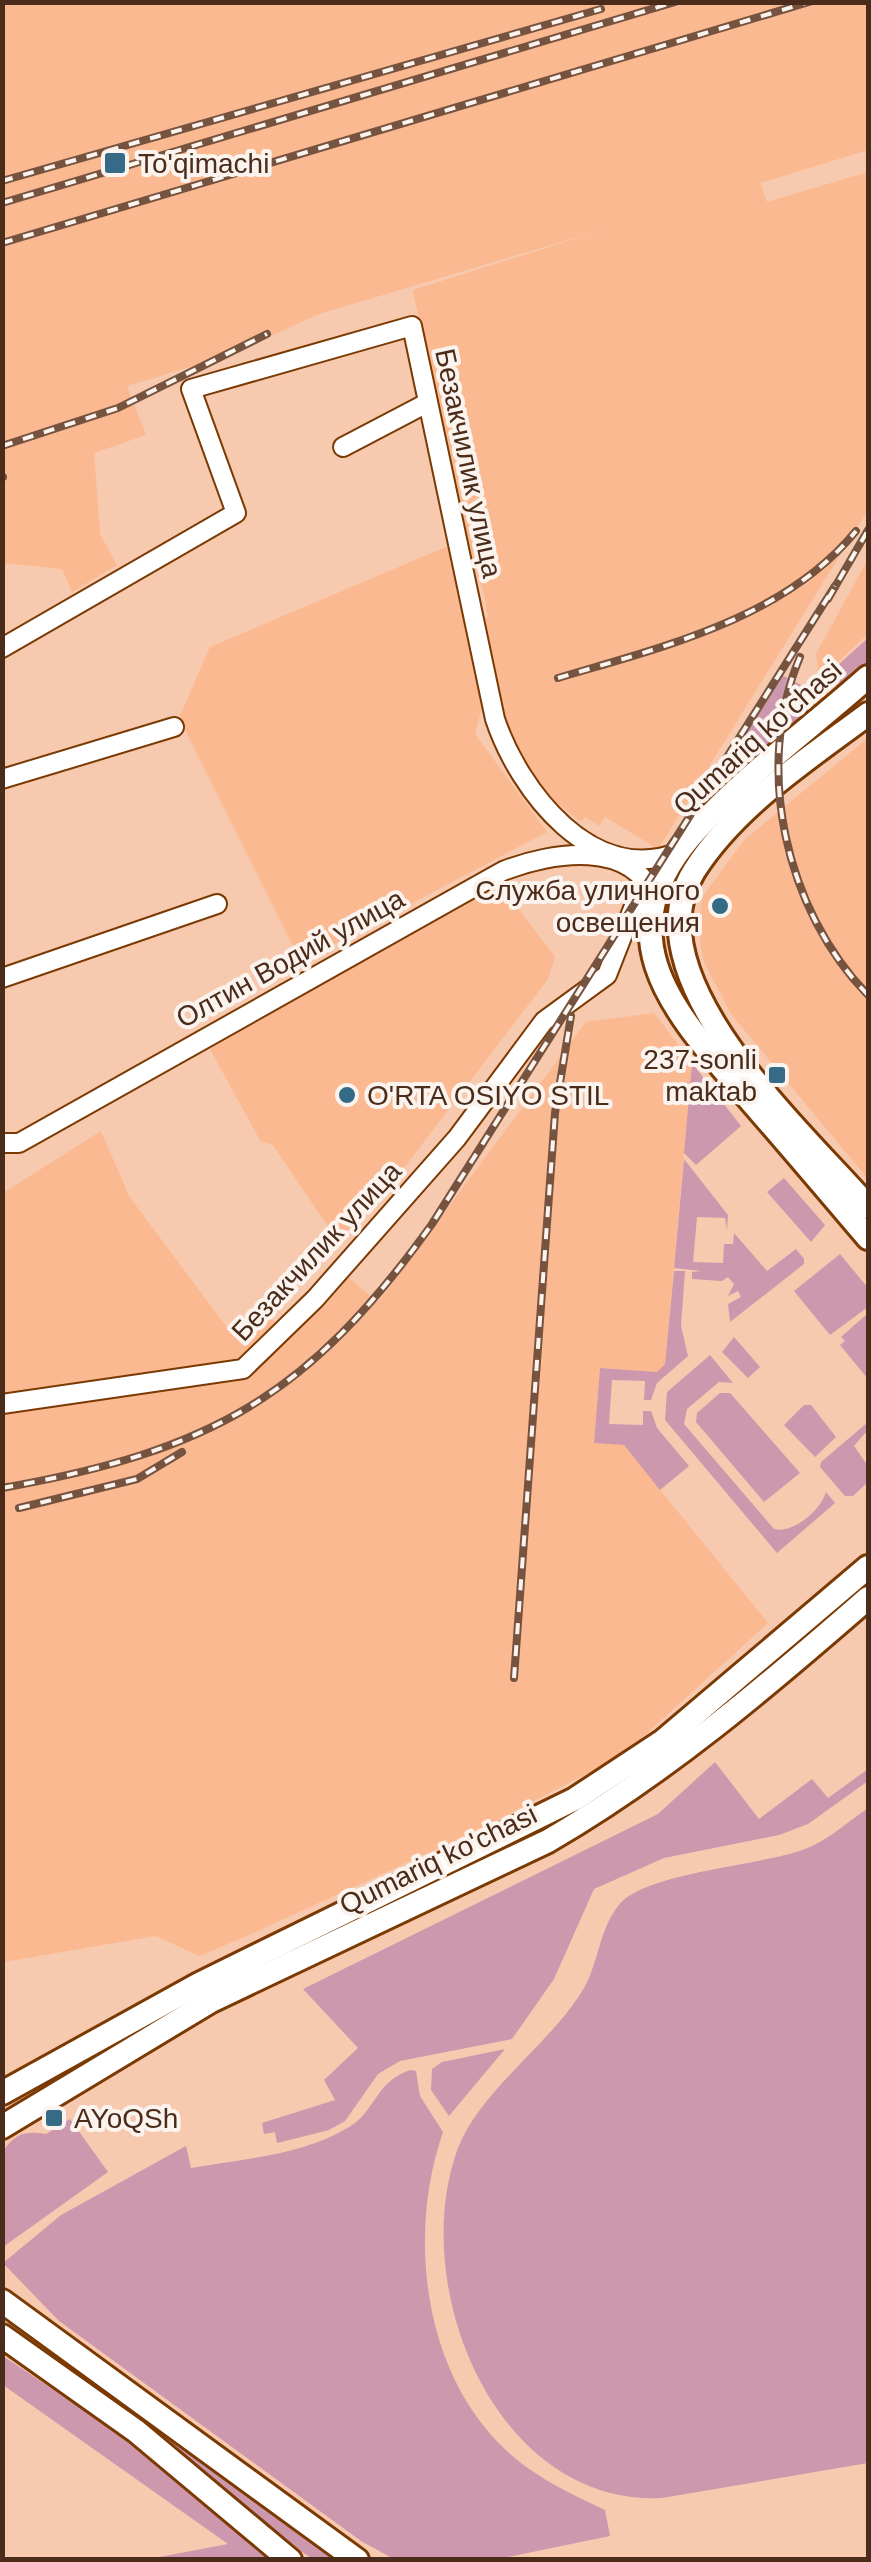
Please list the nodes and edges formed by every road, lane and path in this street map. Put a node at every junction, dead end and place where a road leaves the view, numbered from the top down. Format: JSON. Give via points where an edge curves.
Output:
{"nodes":[{"id":1,"x":426,"y":403,"type":"junction"},
{"id":2,"x":343,"y":447,"type":"dead end"},
{"id":3,"x":2,"y":648,"type":"edge"},
{"id":4,"x":868,"y":677,"type":"edge"},
{"id":5,"x":868,"y":714,"type":"edge"},
{"id":6,"x":174,"y":727,"type":"dead end"},
{"id":7,"x":808,"y":745,"type":"junction"},
{"id":8,"x":2,"y":779,"type":"edge"},
{"id":9,"x":568,"y":828,"type":"junction"},
{"id":10,"x":679,"y":852,"type":"junction"},
{"id":11,"x":617,"y":858,"type":"junction"},
{"id":12,"x":556,"y":859,"type":"junction"},
{"id":13,"x":655,"y":899,"type":"junction"},
{"id":14,"x":217,"y":904,"type":"dead end"},
{"id":15,"x":2,"y":978,"type":"edge"},
{"id":16,"x":2,"y":1143,"type":"edge"},
{"id":17,"x":866,"y":1224,"type":"edge"},
{"id":18,"x":2,"y":1404,"type":"edge"},
{"id":19,"x":868,"y":1567,"type":"edge"},
{"id":20,"x":868,"y":1598,"type":"edge"},
{"id":21,"x":814,"y":1630,"type":"junction"},
{"id":22,"x":275,"y":1959,"type":"junction"},
{"id":23,"x":2,"y":2093,"type":"edge"},
{"id":24,"x":2,"y":2127,"type":"edge"},
{"id":25,"x":2,"y":2301,"type":"edge"},
{"id":26,"x":2,"y":2336,"type":"edge"},
{"id":27,"x":290,"y":2560,"type":"edge"},
{"id":28,"x":357,"y":2560,"type":"edge"}],
"edges":[{"from":1,"to":2,"type":"street"},
{"from":1,"to":3,"type":"street","name":"Безакчилик улица","via":[[412,326],[191,390],[236,513]]},
{"from":1,"to":9,"type":"street","name":"Безакчилик улица","via":[[503,744],[538,802]]},
{"from":4,"to":7,"type":"main road","name":"Qumariq ko'chasi"},
{"from":5,"to":7,"type":"main road","name":"Qumariq ko'chasi"},
{"from":6,"to":8,"type":"street"},
{"from":7,"to":10,"type":"main road","name":"Qumariq ko'chasi","via":[[718,808]]},
{"from":7,"to":17,"type":"main road","name":"Qumariq ko'chasi","via":[[694,871],[680,911],[681,952],[708,1016]]},
{"from":9,"to":11,"type":"street","name":"Безакчилик улица"},
{"from":9,"to":12,"type":"street","via":[[568,846]]},
{"from":10,"to":11,"type":"street","name":"Олтин Водий улица","via":[[651,860]]},
{"from":10,"to":13,"type":"main road","name":"Qumariq ko'chasi"},
{"from":11,"to":12,"type":"street","name":"Олтин Водий улица"},
{"from":11,"to":13,"type":"street","via":[[639,874]]},
{"from":12,"to":16,"type":"street","name":"Олтин Водий улица","via":[[503,870],[19,1143]]},
{"from":13,"to":17,"type":"main road","name":"Qumariq ko'chasi","via":[[653,953],[672,1007]]},
{"from":13,"to":18,"type":"street","name":"Безакчилик улица","via":[[634,906],[608,976],[544,1021],[457,1138],[243,1370]]},
{"from":14,"to":15,"type":"street"},
{"from":19,"to":21,"type":"main road","name":"Qumariq ko'chasi"},
{"from":20,"to":21,"type":"main road","name":"Qumariq ko'chasi"},
{"from":21,"to":22,"type":"main road","name":"Qumariq ko'chasi","via":[[575,1800]]},
{"from":22,"to":23,"type":"main road","name":"Qumariq ko'chasi","via":[[182,1993]]},
{"from":22,"to":24,"type":"main road","name":"Qumariq ko'chasi"},
{"from":25,"to":28,"type":"main road"},
{"from":26,"to":27,"type":"main road","via":[[136,2431]]}]}
